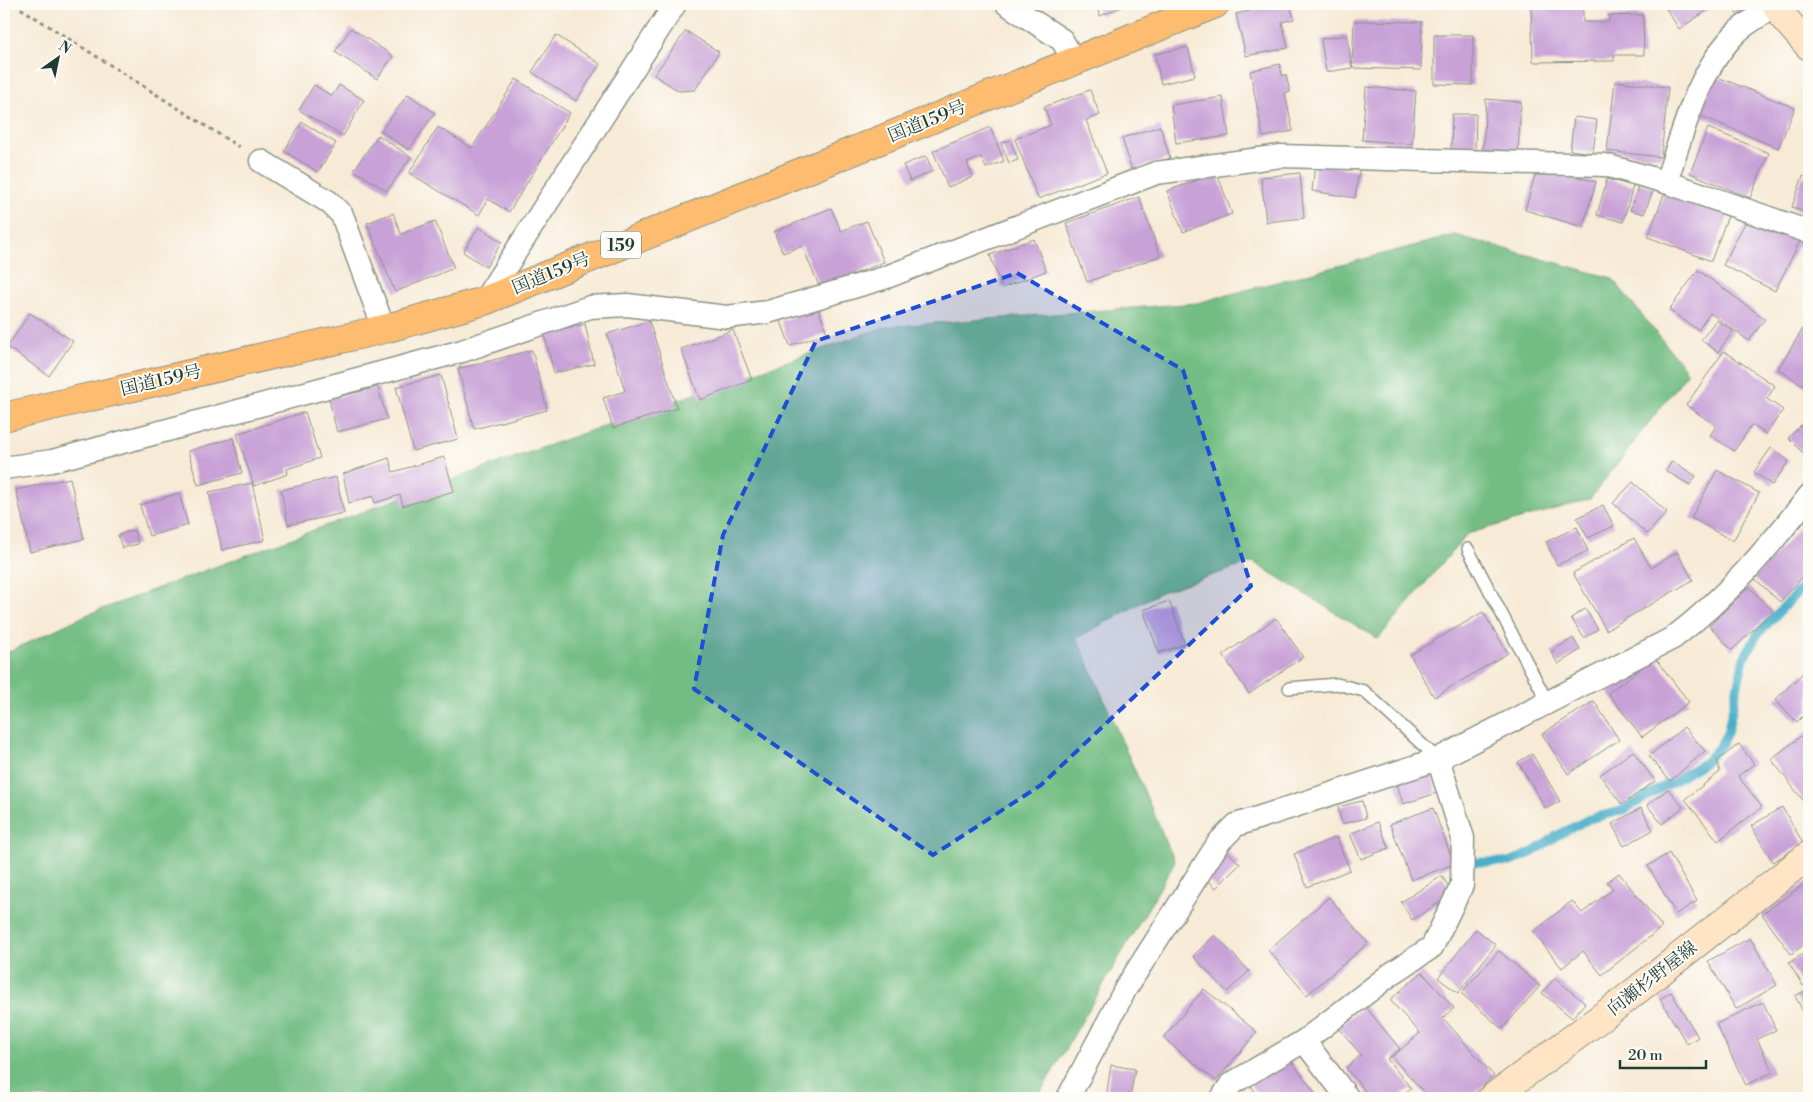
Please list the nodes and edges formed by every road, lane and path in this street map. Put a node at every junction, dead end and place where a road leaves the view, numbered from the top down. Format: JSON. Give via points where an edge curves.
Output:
{"nodes":[{"id":1,"x":14,"y":4,"type":"edge"},
{"id":2,"x":675,"y":4,"type":"edge"},
{"id":3,"x":1006,"y":4,"type":"edge"},
{"id":4,"x":1216,"y":4,"type":"edge"},
{"id":5,"x":1776,"y":5,"type":"edge"},
{"id":6,"x":1809,"y":46,"type":"edge"},
{"id":7,"x":1074,"y":61,"type":"junction"},
{"id":8,"x":261,"y":161,"type":"joint"},
{"id":9,"x":1666,"y":182,"type":"junction"},
{"id":10,"x":1809,"y":232,"type":"edge"},
{"id":11,"x":484,"y":301,"type":"junction"},
{"id":12,"x":384,"y":329,"type":"junction"},
{"id":13,"x":4,"y":416,"type":"edge"},
{"id":14,"x":4,"y":468,"type":"edge"},
{"id":15,"x":1809,"y":496,"type":"edge"},
{"id":16,"x":1468,"y":549,"type":"dead end"},
{"id":17,"x":1289,"y":688,"type":"dead end"},
{"id":18,"x":1548,"y":703,"type":"junction"},
{"id":19,"x":1438,"y":759,"type":"junction"},
{"id":20,"x":1809,"y":855,"type":"edge"},
{"id":21,"x":1304,"y":1041,"type":"junction"},
{"id":22,"x":1068,"y":1098,"type":"edge"},
{"id":23,"x":1222,"y":1098,"type":"edge"},
{"id":24,"x":1348,"y":1098,"type":"edge"},
{"id":25,"x":1492,"y":1098,"type":"edge"}],
"edges":[{"from":1,"to":8,"type":"path"},
{"from":2,"to":11,"type":"street"},
{"from":3,"to":7,"type":"street","via":[[1062,40]]},
{"from":4,"to":7,"type":"highway","name":"国道159号","number":"159"},
{"from":5,"to":6,"type":"main road"},
{"from":5,"to":9,"type":"street","via":[[1740,29],[1720,50],[1699,86]]},
{"from":7,"to":11,"type":"highway","name":"国道159号","number":"159"},
{"from":8,"to":12,"type":"street","via":[[329,202],[342,215]]},
{"from":9,"to":10,"type":"street"},
{"from":9,"to":14,"type":"street","via":[[1605,166],[1281,156],[1156,172],[884,278],[768,312],[726,317],[627,305],[590,307],[453,353],[52,461]]},
{"from":11,"to":12,"type":"highway","name":"国道159号","number":"159"},
{"from":12,"to":13,"type":"highway","name":"国道159号","number":"159"},
{"from":15,"to":18,"type":"street","via":[[1763,554],[1701,616],[1673,638]]},
{"from":16,"to":18,"type":"lane"},
{"from":17,"to":19,"type":"lane","via":[[1337,684],[1364,691]]},
{"from":18,"to":19,"type":"street"},
{"from":19,"to":21,"type":"street","via":[[1463,838],[1462,885],[1437,938],[1432,947],[1391,974]]},
{"from":19,"to":22,"type":"street","via":[[1236,825],[1218,842],[1126,988]]},
{"from":20,"to":25,"type":"main road","name":"向瀬杉野屋線","via":[[1618,1006]]},
{"from":21,"to":23,"type":"street","via":[[1231,1084]]},
{"from":21,"to":24,"type":"street"}]}
